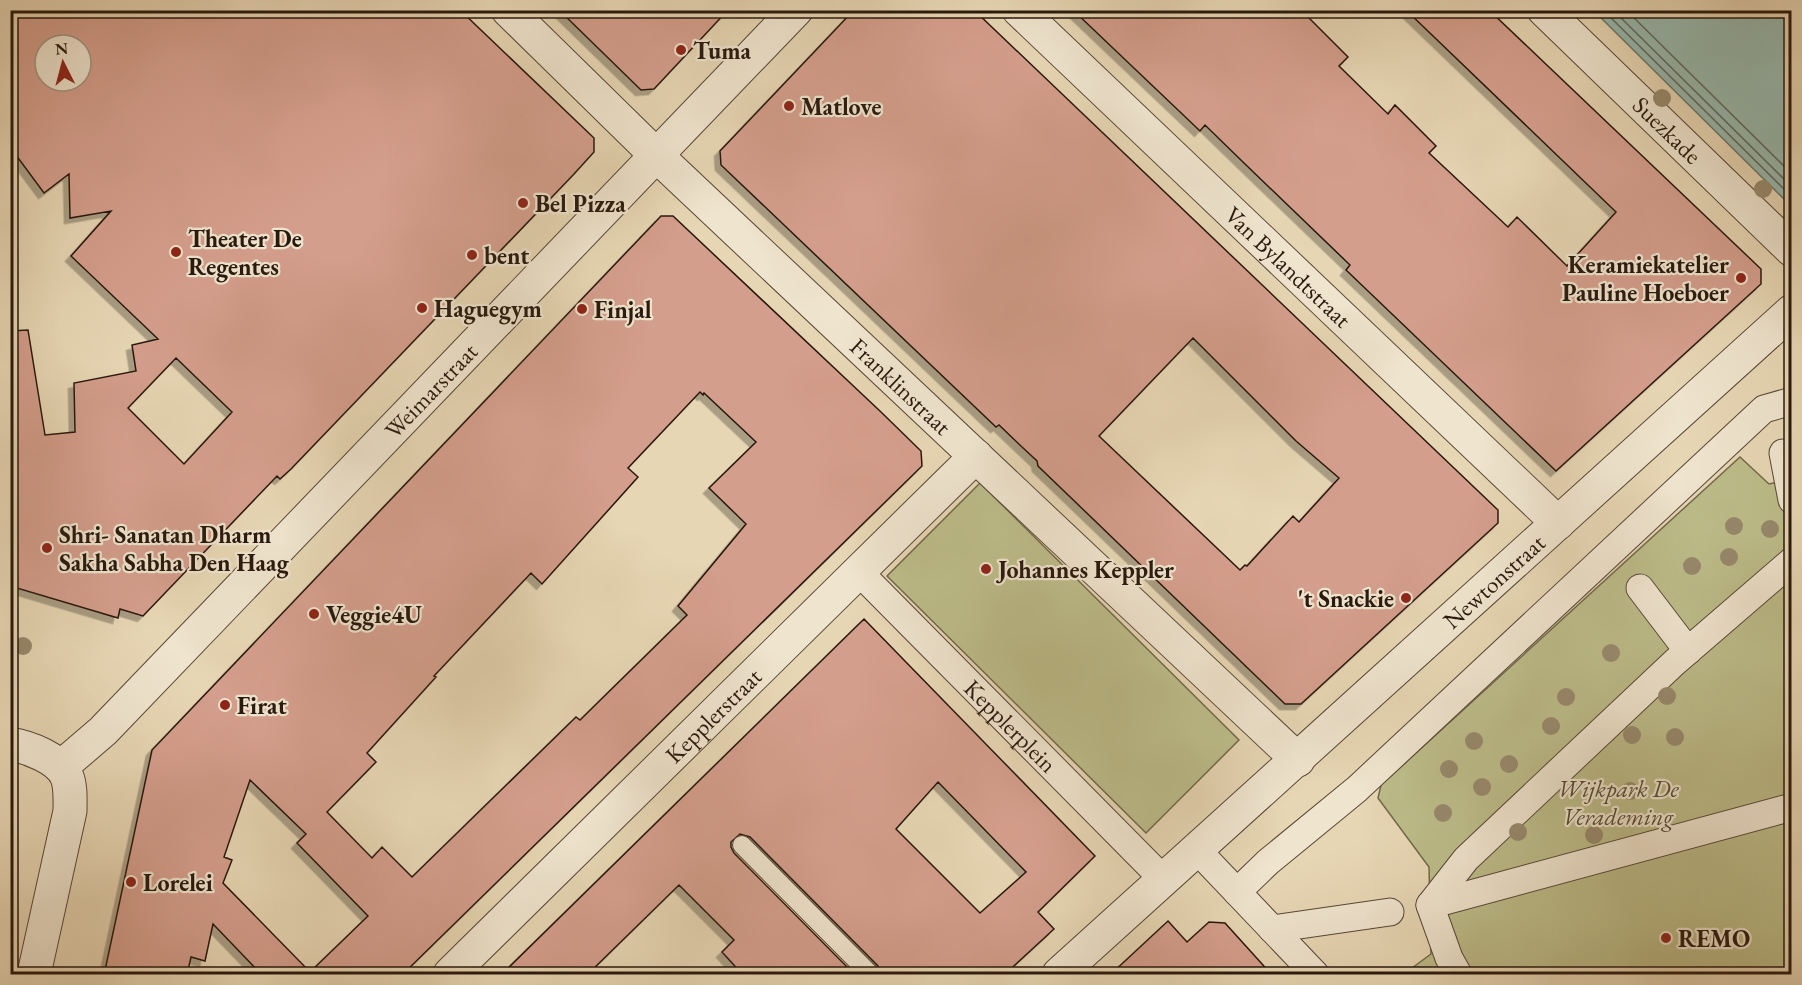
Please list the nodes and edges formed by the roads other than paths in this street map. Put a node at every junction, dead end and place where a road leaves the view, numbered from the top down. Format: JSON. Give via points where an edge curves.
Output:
{"nodes":[{"id":1,"x":508,"y":10,"type":"edge"},
{"id":2,"x":796,"y":10,"type":"edge"},
{"id":3,"x":1019,"y":10,"type":"edge"},
{"id":4,"x":1544,"y":10,"type":"edge"},
{"id":5,"x":657,"y":156,"type":"junction"},
{"id":6,"x":1791,"y":250,"type":"edge"},
{"id":7,"x":1791,"y":311,"type":"edge"},
{"id":8,"x":1791,"y":401,"type":"edge"},
{"id":9,"x":1783,"y":453,"type":"dead end"},
{"id":10,"x":976,"y":456,"type":"junction"},
{"id":11,"x":1791,"y":500,"type":"edge"},
{"id":12,"x":1558,"y":523,"type":"junction"},
{"id":13,"x":1791,"y":561,"type":"edge"},
{"id":14,"x":859,"y":572,"type":"junction"},
{"id":15,"x":1641,"y":588,"type":"dead end"},
{"id":16,"x":1688,"y":651,"type":"junction"},
{"id":17,"x":10,"y":744,"type":"edge"},
{"id":18,"x":1298,"y":760,"type":"junction"},
{"id":19,"x":61,"y":767,"type":"junction"},
{"id":20,"x":1791,"y":807,"type":"edge"},
{"id":21,"x":742,"y":845,"type":"dead end"},
{"id":22,"x":1197,"y":850,"type":"junction"},
{"id":23,"x":1164,"y":880,"type":"junction"},
{"id":24,"x":1237,"y":892,"type":"junction"},
{"id":25,"x":1430,"y":905,"type":"junction"},
{"id":26,"x":1390,"y":912,"type":"dead end"},
{"id":27,"x":1272,"y":929,"type":"junction"},
{"id":28,"x":34,"y":975,"type":"edge"},
{"id":29,"x":450,"y":975,"type":"edge"},
{"id":30,"x":870,"y":975,"type":"edge"},
{"id":31,"x":1059,"y":975,"type":"edge"},
{"id":32,"x":1315,"y":975,"type":"edge"},
{"id":33,"x":1458,"y":975,"type":"edge"}],
"edges":[{"from":1,"to":5,"type":"street","name":"Franklinstraat"},
{"from":2,"to":5,"type":"street","name":"Weimarstraat"},
{"from":3,"to":12,"type":"street","name":"Van Bylandtstraat"},
{"from":4,"to":6,"type":"street","name":"Suezkade"},
{"from":5,"to":10,"type":"street","name":"Franklinstraat"},
{"from":5,"to":19,"type":"street","name":"Weimarstraat","via":[[103,731]]},
{"from":7,"to":12,"type":"street","name":"Newtonstraat"},
{"from":8,"to":24,"type":"street","via":[[1764,409],[1755,425],[1357,789]]},
{"from":9,"to":11,"type":"street"},
{"from":10,"to":14,"type":"street","name":"Kepplerstraat"},
{"from":10,"to":18,"type":"street","name":"Franklinstraat"},
{"from":12,"to":18,"type":"street","name":"Newtonstraat"},
{"from":13,"to":16,"type":"street"},
{"from":14,"to":23,"type":"street","name":"Kepplerplein"},
{"from":14,"to":29,"type":"street","name":"Kepplerstraat"},
{"from":15,"to":16,"type":"street"},
{"from":16,"to":25,"type":"street","via":[[1466,859]]},
{"from":17,"to":19,"type":"street","via":[[41,754]]},
{"from":18,"to":22,"type":"street","name":"Newtonstraat"},
{"from":19,"to":28,"type":"street","via":[[70,788],[70,811]]},
{"from":20,"to":25,"type":"street"},
{"from":21,"to":30,"type":"lane"},
{"from":22,"to":23,"type":"street","name":"Newtonstraat"},
{"from":22,"to":24,"type":"street"},
{"from":23,"to":31,"type":"street","name":"Newtonstraat"},
{"from":24,"to":27,"type":"street"},
{"from":25,"to":33,"type":"street"},
{"from":26,"to":27,"type":"street"},
{"from":27,"to":32,"type":"street"}]}
